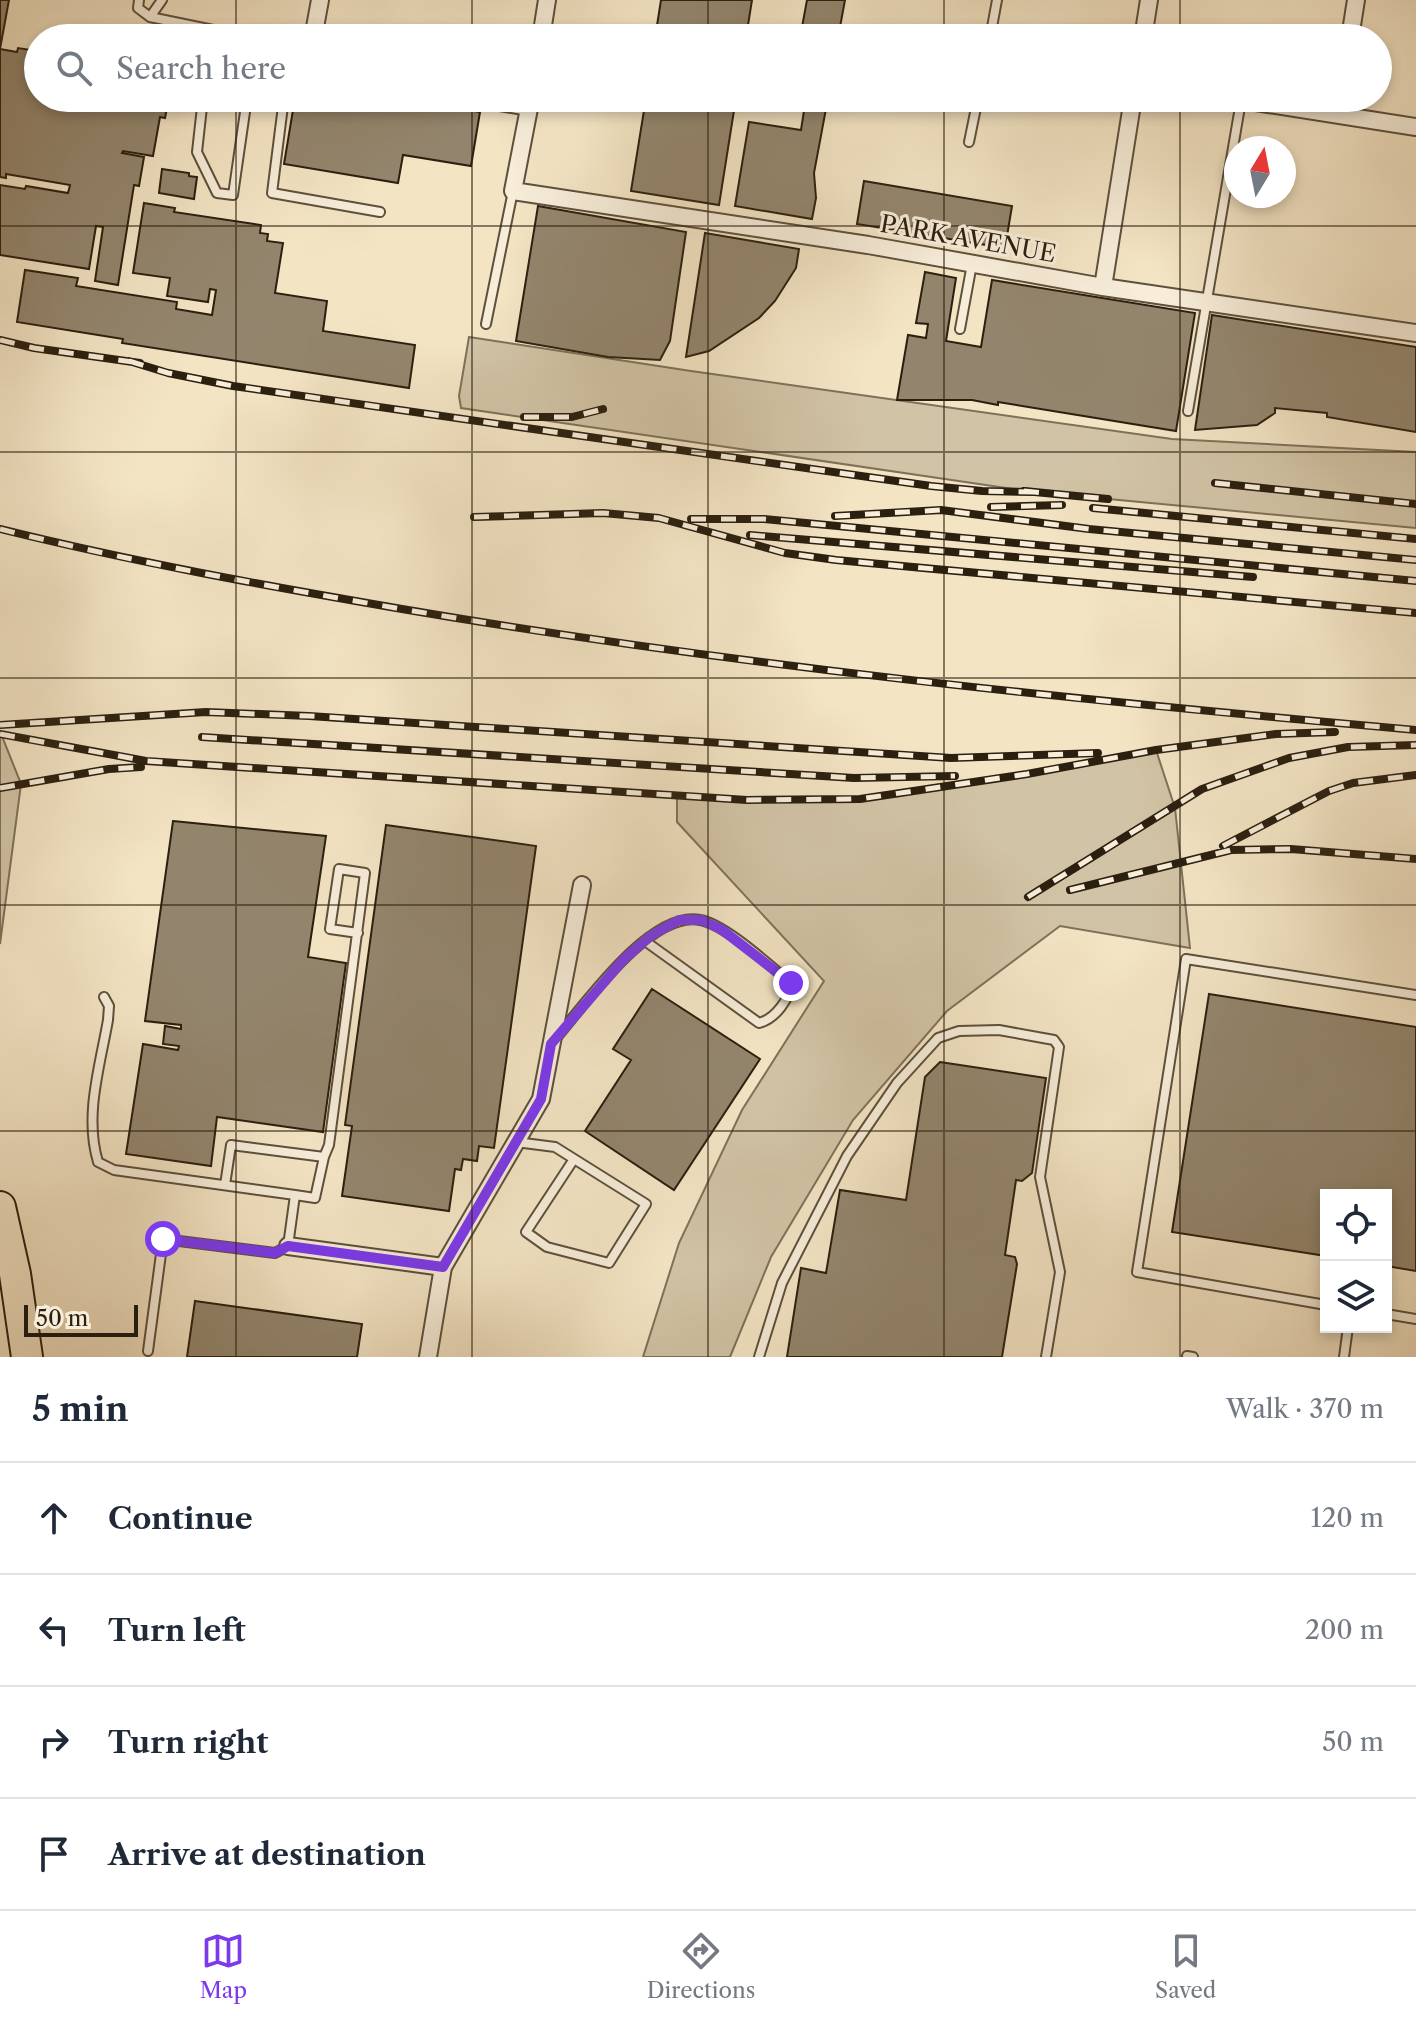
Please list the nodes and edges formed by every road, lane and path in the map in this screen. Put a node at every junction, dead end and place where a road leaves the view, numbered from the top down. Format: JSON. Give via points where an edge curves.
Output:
{"nodes":[{"id":1,"x":139,"y":0,"type":"edge"},
{"id":2,"x":162,"y":0,"type":"edge"},
{"id":3,"x":320,"y":0,"type":"edge"},
{"id":4,"x":547,"y":0,"type":"edge"},
{"id":5,"x":997,"y":0,"type":"edge"},
{"id":6,"x":1149,"y":0,"type":"edge"},
{"id":7,"x":1356,"y":0,"type":"edge"},
{"id":8,"x":150,"y":17,"type":"junction"},
{"id":9,"x":183,"y":24,"type":"edge"},
{"id":10,"x":316,"y":24,"type":"edge"},
{"id":11,"x":543,"y":24,"type":"edge"},
{"id":12,"x":993,"y":24,"type":"edge"},
{"id":13,"x":1145,"y":24,"type":"edge"},
{"id":14,"x":1352,"y":24,"type":"edge"},
{"id":15,"x":201,"y":112,"type":"edge"},
{"id":16,"x":245,"y":112,"type":"edge"},
{"id":17,"x":282,"y":112,"type":"edge"},
{"id":18,"x":528,"y":112,"type":"edge"},
{"id":19,"x":975,"y":112,"type":"edge"},
{"id":20,"x":1131,"y":112,"type":"edge"},
{"id":21,"x":1234,"y":112,"type":"edge"},
{"id":22,"x":1361,"y":112,"type":"edge"},
{"id":23,"x":1416,"y":127,"type":"edge"},
{"id":24,"x":969,"y":142,"type":"dead end"},
{"id":25,"x":513,"y":191,"type":"junction"},
{"id":26,"x":380,"y":212,"type":"dead end"},
{"id":27,"x":972,"y":264,"type":"junction"},
{"id":28,"x":1103,"y":287,"type":"junction"},
{"id":29,"x":1208,"y":301,"type":"junction"},
{"id":30,"x":486,"y":324,"type":"dead end"},
{"id":31,"x":960,"y":329,"type":"dead end"},
{"id":32,"x":1416,"y":333,"type":"edge"},
{"id":33,"x":1188,"y":411,"type":"dead end"},
{"id":34,"x":582,"y":885,"type":"dead end"},
{"id":35,"x":358,"y":933,"type":"junction"},
{"id":36,"x":645,"y":941,"type":"junction"},
{"id":37,"x":1416,"y":995,"type":"edge"},
{"id":38,"x":104,"y":997,"type":"dead end"},
{"id":39,"x":551,"y":1044,"type":"junction"},
{"id":40,"x":515,"y":1142,"type":"junction"},
{"id":41,"x":324,"y":1157,"type":"junction"},
{"id":42,"x":574,"y":1159,"type":"junction"},
{"id":43,"x":225,"y":1185,"type":"junction"},
{"id":44,"x":295,"y":1195,"type":"junction"},
{"id":45,"x":0,"y":1207,"type":"edge"},
{"id":46,"x":288,"y":1246,"type":"junction"},
{"id":47,"x":443,"y":1267,"type":"junction"},
{"id":48,"x":1320,"y":1304,"type":"edge"},
{"id":49,"x":1392,"y":1315,"type":"edge"},
{"id":50,"x":1416,"y":1319,"type":"edge"},
{"id":51,"x":1347,"y":1333,"type":"edge"},
{"id":52,"x":148,"y":1351,"type":"dead end"},
{"id":53,"x":1187,"y":1356,"type":"edge"},
{"id":54,"x":27,"y":1357,"type":"edge"},
{"id":55,"x":428,"y":1357,"type":"edge"},
{"id":56,"x":759,"y":1357,"type":"edge"},
{"id":57,"x":1046,"y":1357,"type":"edge"},
{"id":58,"x":1193,"y":1357,"type":"edge"},
{"id":59,"x":1344,"y":1357,"type":"edge"}],
"edges":[{"from":1,"to":8,"type":"lane","via":[[138,8]]},
{"from":2,"to":8,"type":"lane"},
{"from":3,"to":10,"type":"street"},
{"from":4,"to":11,"type":"street"},
{"from":5,"to":12,"type":"lane"},
{"from":6,"to":13,"type":"street"},
{"from":7,"to":14,"type":"street"},
{"from":8,"to":9,"type":"lane"},
{"from":15,"to":16,"type":"lane","via":[[197,152],[217,193],[233,195]]},
{"from":17,"to":26,"type":"lane","via":[[272,193]]},
{"from":18,"to":25,"type":"street"},
{"from":19,"to":24,"type":"lane"},
{"from":20,"to":28,"type":"street"},
{"from":21,"to":29,"type":"lane"},
{"from":22,"to":23,"type":"street"},
{"from":25,"to":27,"type":"street","name":"PARK AVENUE"},
{"from":25,"to":30,"type":"lane"},
{"from":27,"to":28,"type":"street","name":"PARK AVENUE"},
{"from":27,"to":31,"type":"lane"},
{"from":28,"to":29,"type":"street","name":"PARK AVENUE"},
{"from":29,"to":32,"type":"street","name":"PARK AVENUE"},
{"from":29,"to":33,"type":"lane"},
{"from":34,"to":39,"type":"street"},
{"from":35,"to":35,"type":"lane","via":[[365,873],[339,869],[330,929]]},
{"from":35,"to":41,"type":"lane"},
{"from":36,"to":36,"type":"lane","via":[[679,920],[701,920],[721,929],[791,983],[791,992],[770,1020],[759,1023]]},
{"from":36,"to":39,"type":"lane"},
{"from":37,"to":48,"type":"lane","via":[[1186,959],[1137,1272]]},
{"from":38,"to":43,"type":"lane","via":[[108,1020],[91,1141],[98,1162],[114,1170]]},
{"from":39,"to":40,"type":"street","via":[[541,1099]]},
{"from":40,"to":42,"type":"lane","via":[[555,1147]]},
{"from":40,"to":47,"type":"street"},
{"from":41,"to":43,"type":"lane","via":[[231,1145]]},
{"from":41,"to":44,"type":"lane","via":[[315,1198]]},
{"from":42,"to":42,"type":"lane","via":[[646,1204],[609,1263],[547,1247],[526,1232]]},
{"from":43,"to":44,"type":"lane"},
{"from":44,"to":46,"type":"lane"},
{"from":45,"to":54,"type":"highway"},
{"from":46,"to":47,"type":"street"},
{"from":46,"to":52,"type":"lane","via":[[275,1253],[163,1239]]},
{"from":47,"to":55,"type":"street"},
{"from":49,"to":50,"type":"lane"},
{"from":51,"to":59,"type":"lane"},
{"from":53,"to":58,"type":"lane"},
{"from":56,"to":57,"type":"lane","via":[[782,1283],[847,1156],[897,1083],[938,1038],[985,1030],[1054,1040],[1059,1047],[1040,1177],[1060,1272]]}]}
